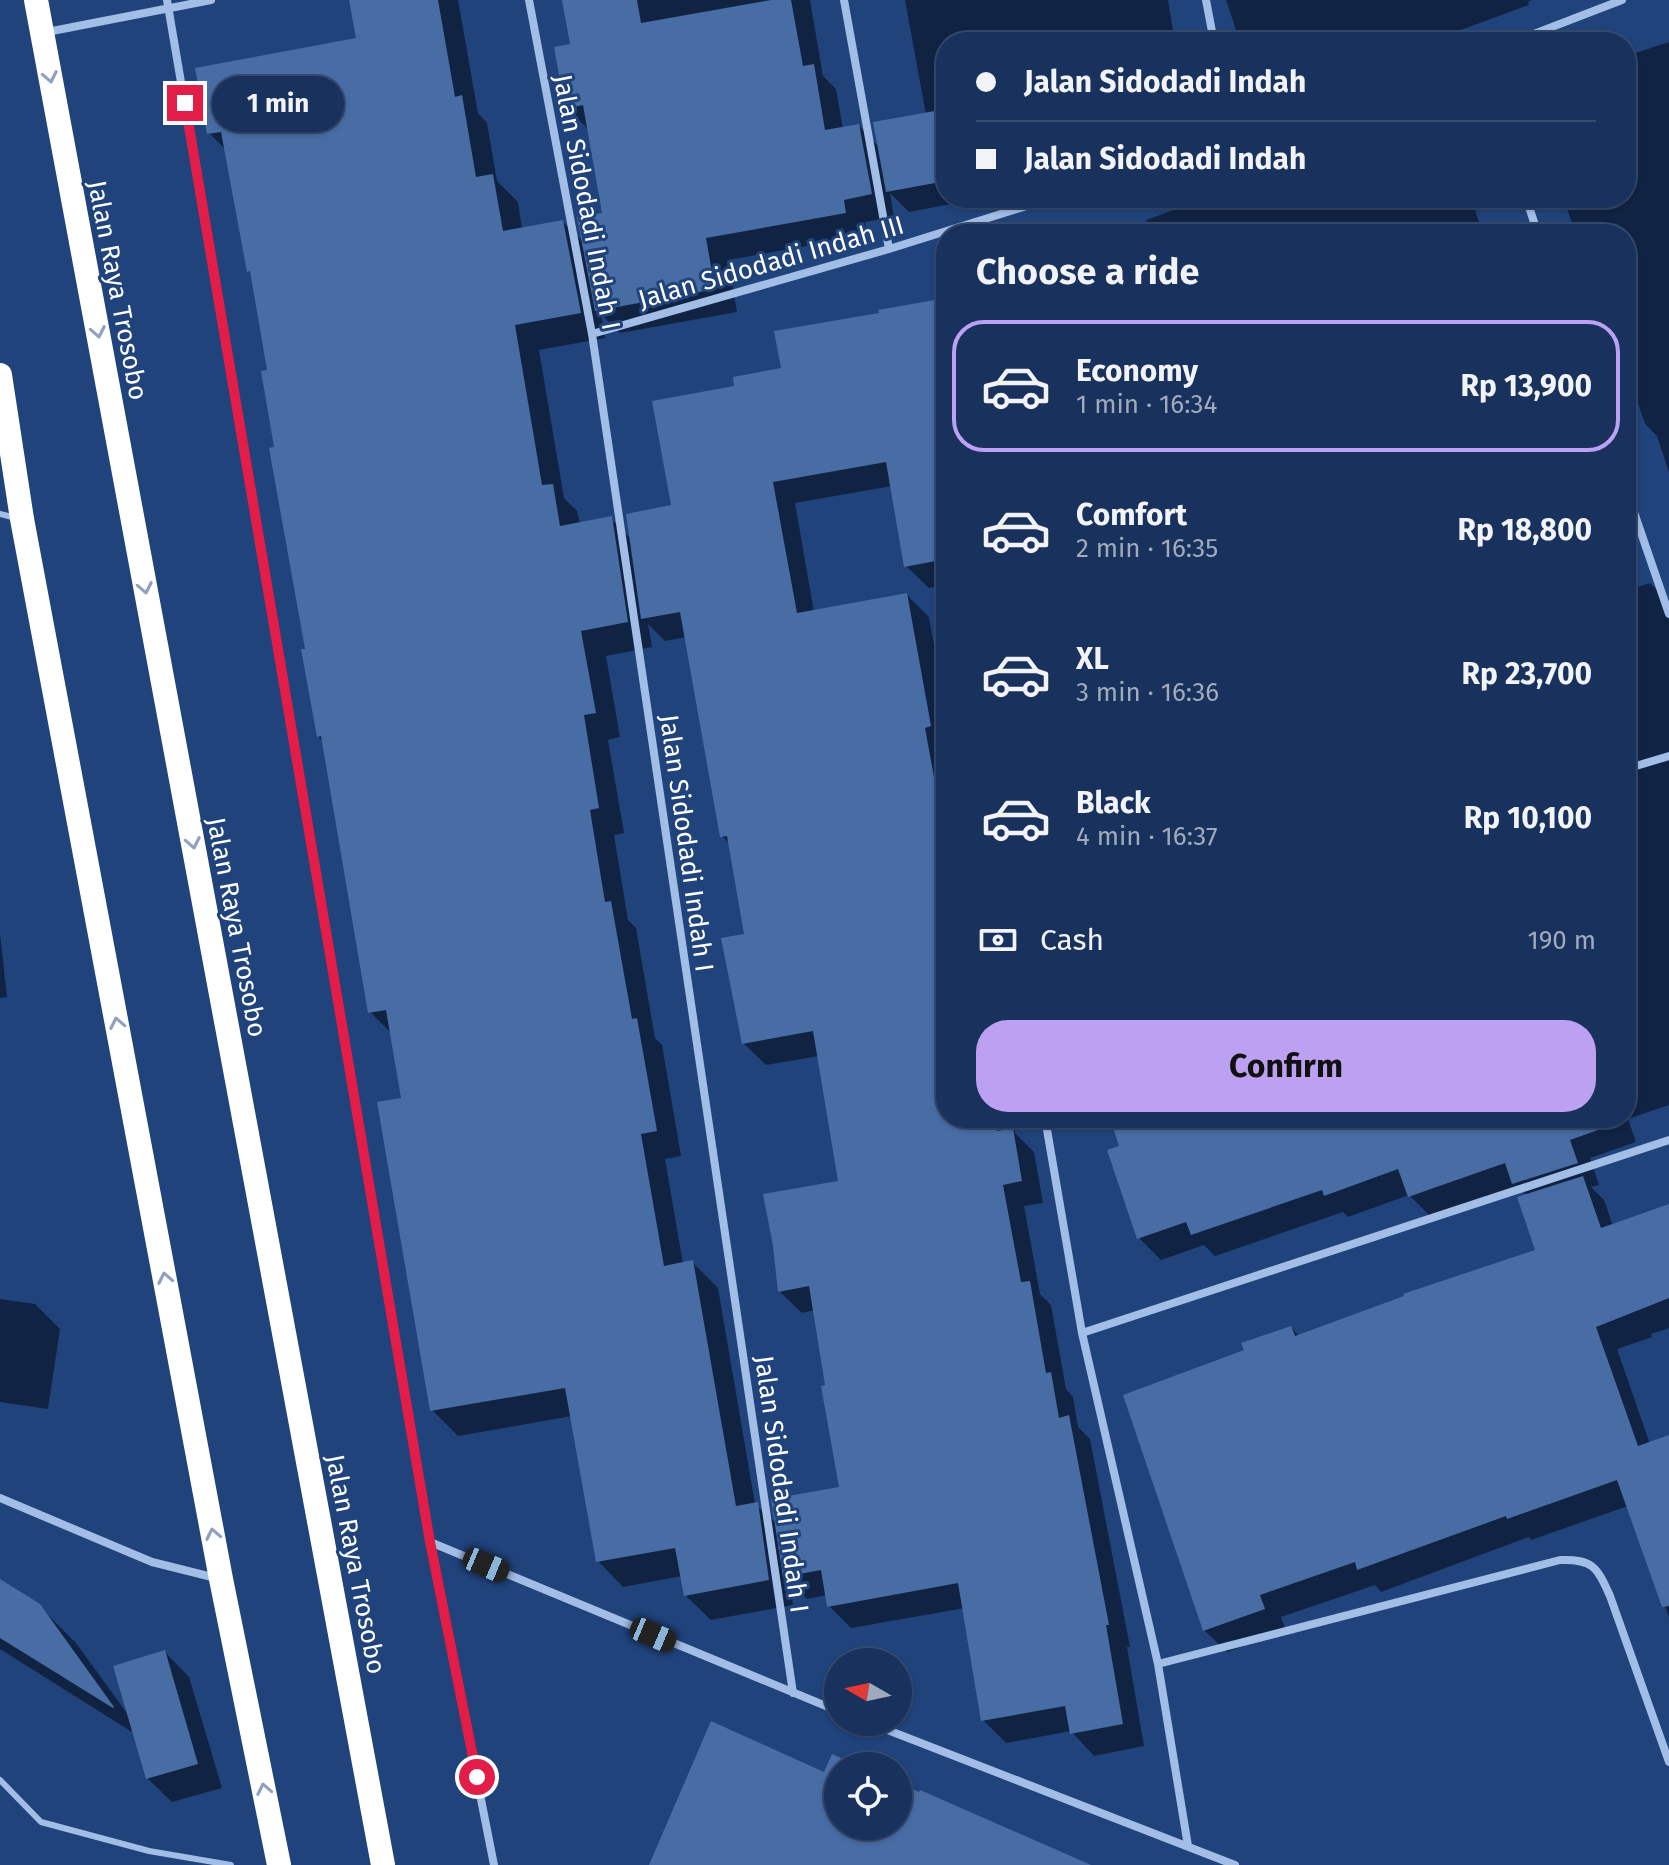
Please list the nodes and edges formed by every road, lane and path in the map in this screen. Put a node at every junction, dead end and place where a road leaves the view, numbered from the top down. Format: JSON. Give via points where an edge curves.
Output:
{"nodes":[{"id":1,"x":36,"y":0,"type":"edge"},
{"id":2,"x":211,"y":0,"type":"edge"},
{"id":3,"x":529,"y":0,"type":"edge"},
{"id":4,"x":844,"y":0,"type":"edge"},
{"id":5,"x":1206,"y":0,"type":"edge"},
{"id":6,"x":1622,"y":0,"type":"edge"},
{"id":7,"x":168,"y":5,"type":"edge"},
{"id":8,"x":1212,"y":32,"type":"edge"},
{"id":9,"x":1539,"y":32,"type":"edge"},
{"id":10,"x":42,"y":33,"type":"junction"},
{"id":11,"x":1020,"y":208,"type":"edge"},
{"id":12,"x":969,"y":224,"type":"edge"},
{"id":13,"x":936,"y":234,"type":"edge"},
{"id":14,"x":889,"y":249,"type":"junction"},
{"id":15,"x":592,"y":334,"type":"junction"},
{"id":16,"x":0,"y":375,"type":"edge"},
{"id":17,"x":11,"y":517,"type":"edge"},
{"id":18,"x":1636,"y":518,"type":"edge"},
{"id":19,"x":1669,"y":614,"type":"edge"},
{"id":20,"x":1669,"y":756,"type":"edge"},
{"id":21,"x":1636,"y":766,"type":"edge"},
{"id":22,"x":1047,"y":1128,"type":"edge"},
{"id":23,"x":1669,"y":1140,"type":"edge"},
{"id":24,"x":1082,"y":1333,"type":"junction"},
{"id":25,"x":0,"y":1498,"type":"edge"},
{"id":26,"x":430,"y":1542,"type":"junction"},
{"id":27,"x":221,"y":1579,"type":"junction"},
{"id":28,"x":1158,"y":1664,"type":"junction"},
{"id":29,"x":793,"y":1693,"type":"junction"},
{"id":30,"x":824,"y":1705,"type":"edge"},
{"id":31,"x":903,"y":1736,"type":"edge"},
{"id":32,"x":1669,"y":1762,"type":"edge"},
{"id":33,"x":0,"y":1780,"type":"edge"},
{"id":34,"x":1188,"y":1846,"type":"junction"},
{"id":35,"x":231,"y":1865,"type":"edge"},
{"id":36,"x":279,"y":1865,"type":"edge"},
{"id":37,"x":383,"y":1865,"type":"edge"},
{"id":38,"x":494,"y":1865,"type":"edge"},
{"id":39,"x":1235,"y":1865,"type":"edge"}],
"edges":[{"from":1,"to":10,"type":"highway","name":"Jalan Raya Trosobo"},
{"from":2,"to":7,"type":"street"},
{"from":3,"to":15,"type":"street","name":"Jalan Sidodadi Indah I"},
{"from":4,"to":14,"type":"street"},
{"from":5,"to":8,"type":"street"},
{"from":6,"to":9,"type":"street"},
{"from":7,"to":10,"type":"street"},
{"from":7,"to":26,"type":"street"},
{"from":10,"to":37,"type":"highway","name":"Jalan Raya Trosobo","one_way":true},
{"from":11,"to":12,"type":"street","name":"Jalan Sidodadi Indah III"},
{"from":13,"to":14,"type":"street","name":"Jalan Sidodadi Indah III"},
{"from":14,"to":15,"type":"street","name":"Jalan Sidodadi Indah III"},
{"from":15,"to":29,"type":"street","name":"Jalan Sidodadi Indah I"},
{"from":16,"to":17,"type":"highway"},
{"from":27,"to":17,"type":"highway","one_way":true},
{"from":18,"to":19,"type":"street"},
{"from":20,"to":21,"type":"street"},
{"from":22,"to":24,"type":"street"},
{"from":23,"to":24,"type":"street"},
{"from":24,"to":28,"type":"street"},
{"from":25,"to":27,"type":"street","via":[[152,1562]]},
{"from":26,"to":29,"type":"street"},
{"from":26,"to":38,"type":"street"},
{"from":36,"to":27,"type":"highway","one_way":true},
{"from":28,"to":32,"type":"street","via":[[1579,1559],[1599,1571]]},
{"from":28,"to":34,"type":"street"},
{"from":29,"to":30,"type":"street"},
{"from":31,"to":34,"type":"street"},
{"from":33,"to":35,"type":"lane","via":[[41,1822],[149,1851]]},
{"from":34,"to":39,"type":"street"}]}
